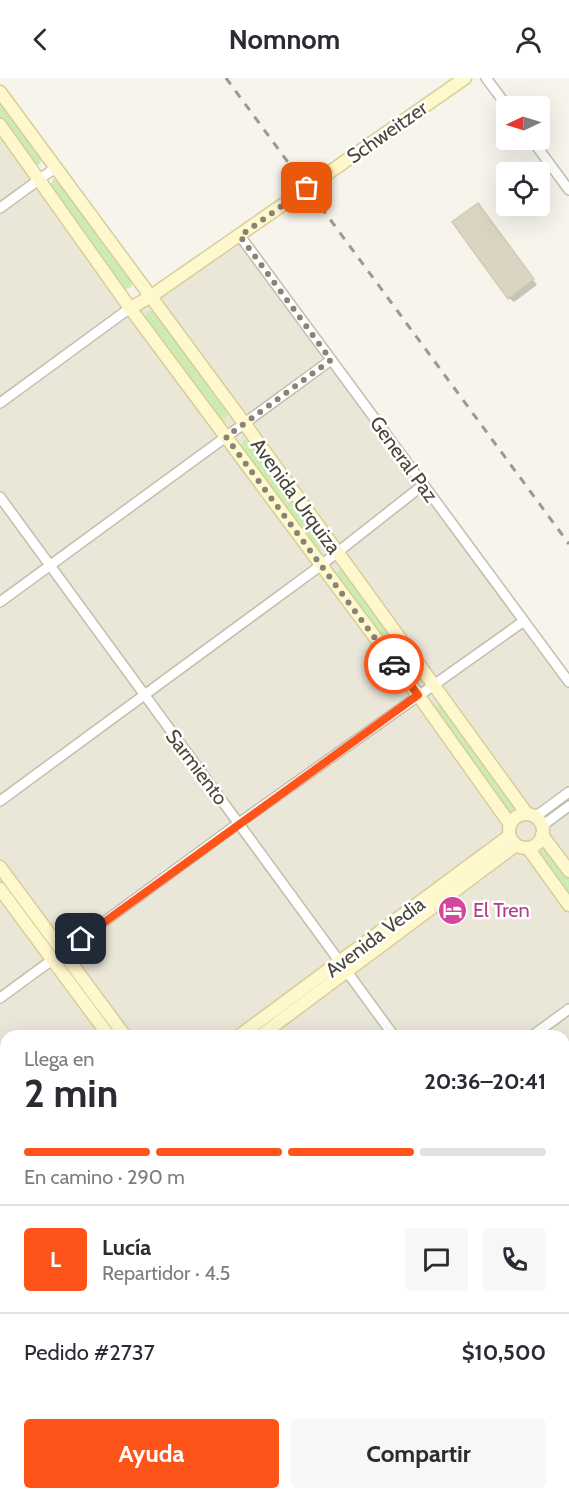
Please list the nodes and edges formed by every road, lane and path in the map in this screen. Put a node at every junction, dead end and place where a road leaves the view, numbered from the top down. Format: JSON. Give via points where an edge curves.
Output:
{"nodes":[{"id":1,"x":465,"y":78,"type":"edge"},
{"id":2,"x":486,"y":78,"type":"edge"},
{"id":3,"x":0,"y":92,"type":"edge"},
{"id":4,"x":500,"y":96,"type":"edge"},
{"id":5,"x":0,"y":125,"type":"edge"},
{"id":6,"x":539,"y":150,"type":"edge"},
{"id":7,"x":55,"y":168,"type":"junction"},
{"id":8,"x":39,"y":178,"type":"junction"},
{"id":9,"x":569,"y":190,"type":"edge"},
{"id":10,"x":0,"y":208,"type":"edge"},
{"id":11,"x":240,"y":236,"type":"junction"},
{"id":12,"x":150,"y":297,"type":"junction"},
{"id":13,"x":130,"y":308,"type":"junction"},
{"id":14,"x":331,"y":360,"type":"junction"},
{"id":15,"x":0,"y":403,"type":"edge"},
{"id":16,"x":244,"y":423,"type":"junction"},
{"id":17,"x":226,"y":437,"type":"junction"},
{"id":18,"x":423,"y":485,"type":"junction"},
{"id":19,"x":0,"y":497,"type":"edge"},
{"id":20,"x":337,"y":553,"type":"junction"},
{"id":21,"x":50,"y":566,"type":"junction"},
{"id":22,"x":320,"y":566,"type":"junction"},
{"id":23,"x":0,"y":602,"type":"edge"},
{"id":24,"x":524,"y":621,"type":"junction"},
{"id":25,"x":569,"y":682,"type":"edge"},
{"id":26,"x":433,"y":684,"type":"junction"},
{"id":27,"x":418,"y":695,"type":"junction"},
{"id":28,"x":143,"y":696,"type":"junction"},
{"id":29,"x":569,"y":792,"type":"edge"},
{"id":30,"x":0,"y":801,"type":"edge"},
{"id":31,"x":569,"y":806,"type":"edge"},
{"id":32,"x":239,"y":823,"type":"junction"},
{"id":33,"x":537,"y":823,"type":"junction"},
{"id":34,"x":516,"y":838,"type":"junction"},
{"id":35,"x":0,"y":867,"type":"edge"},
{"id":36,"x":569,"y":871,"type":"edge"},
{"id":37,"x":0,"y":889,"type":"edge"},
{"id":38,"x":569,"y":905,"type":"edge"},
{"id":39,"x":63,"y":952,"type":"junction"},
{"id":40,"x":53,"y":960,"type":"junction"},
{"id":41,"x":344,"y":968,"type":"junction"},
{"id":42,"x":0,"y":998,"type":"edge"},
{"id":43,"x":569,"y":1009,"type":"edge"},
{"id":44,"x":105,"y":1030,"type":"edge"},
{"id":45,"x":121,"y":1030,"type":"edge"},
{"id":46,"x":248,"y":1030,"type":"edge"},
{"id":47,"x":267,"y":1030,"type":"edge"},
{"id":48,"x":390,"y":1030,"type":"edge"},
{"id":49,"x":541,"y":1030,"type":"edge"}],
"edges":[{"from":1,"to":11,"type":"main road","name":"Schweitzer"},
{"from":2,"to":4,"type":"street"},
{"from":3,"to":7,"type":"main road","name":"Avenida Urquiza"},
{"from":5,"to":8,"type":"main road","name":"Avenida Urquiza"},
{"from":6,"to":9,"type":"street"},
{"from":7,"to":8,"type":"street"},
{"from":7,"to":12,"type":"main road","name":"Avenida Urquiza"},
{"from":8,"to":10,"type":"street"},
{"from":8,"to":13,"type":"main road","name":"Avenida Urquiza"},
{"from":11,"to":12,"type":"main road","name":"Schweitzer"},
{"from":11,"to":14,"type":"street","name":"General Paz"},
{"from":12,"to":13,"type":"main road","name":"Schweitzer"},
{"from":12,"to":16,"type":"main road","name":"Avenida Urquiza"},
{"from":13,"to":15,"type":"street"},
{"from":13,"to":17,"type":"main road","name":"Avenida Urquiza"},
{"from":14,"to":16,"type":"street"},
{"from":14,"to":18,"type":"street","name":"General Paz"},
{"from":16,"to":17,"type":"street"},
{"from":16,"to":20,"type":"main road","name":"Avenida Urquiza"},
{"from":17,"to":21,"type":"street"},
{"from":17,"to":22,"type":"main road","name":"Avenida Urquiza"},
{"from":18,"to":20,"type":"street"},
{"from":18,"to":24,"type":"street","name":"General Paz"},
{"from":19,"to":21,"type":"street","name":"Sarmiento"},
{"from":20,"to":22,"type":"street"},
{"from":20,"to":26,"type":"main road","name":"Avenida Urquiza"},
{"from":21,"to":23,"type":"street"},
{"from":21,"to":28,"type":"street","name":"Sarmiento"},
{"from":22,"to":27,"type":"main road","name":"Avenida Urquiza"},
{"from":22,"to":28,"type":"street"},
{"from":24,"to":25,"type":"street","name":"General Paz"},
{"from":24,"to":26,"type":"street"},
{"from":26,"to":27,"type":"street"},
{"from":26,"to":33,"type":"main road","name":"Avenida Urquiza"},
{"from":27,"to":32,"type":"street"},
{"from":27,"to":34,"type":"main road","name":"Avenida Urquiza"},
{"from":28,"to":30,"type":"street"},
{"from":28,"to":32,"type":"street","name":"Sarmiento"},
{"from":29,"to":33,"type":"street"},
{"from":31,"to":33,"type":"street"},
{"from":32,"to":39,"type":"street"},
{"from":32,"to":41,"type":"street","name":"Sarmiento"},
{"from":33,"to":34,"type":"main road","via":[[517,817]]},
{"from":33,"to":34,"type":"main road","via":[[538,843]]},
{"from":33,"to":36,"type":"main road","name":"Avenida Urquiza"},
{"from":34,"to":38,"type":"main road","name":"Avenida Urquiza"},
{"from":34,"to":41,"type":"main road","name":"Avenida Vedia"},
{"from":35,"to":39,"type":"main road"},
{"from":37,"to":40,"type":"main road"},
{"from":39,"to":40,"type":"street"},
{"from":39,"to":45,"type":"main road"},
{"from":40,"to":42,"type":"street"},
{"from":40,"to":44,"type":"main road"},
{"from":41,"to":46,"type":"main road","name":"Avenida Vedia"},
{"from":41,"to":47,"type":"main road","name":"Avenida Vedia"},
{"from":41,"to":48,"type":"street","name":"Sarmiento"},
{"from":43,"to":49,"type":"street"}]}
